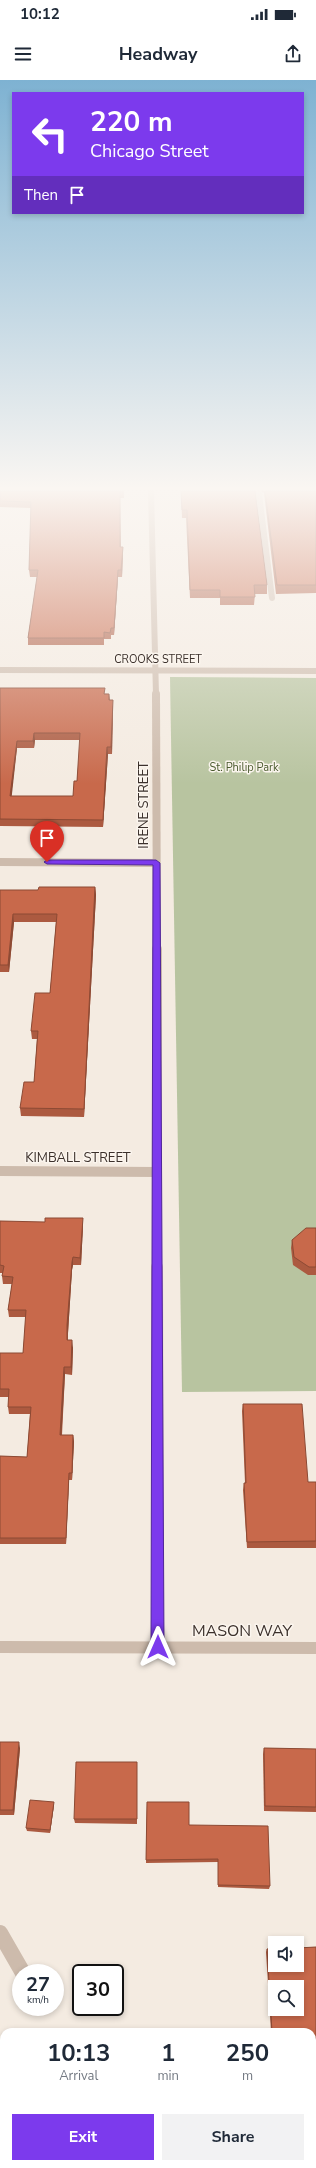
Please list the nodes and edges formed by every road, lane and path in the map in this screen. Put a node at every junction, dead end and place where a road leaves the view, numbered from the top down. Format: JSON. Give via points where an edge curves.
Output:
{"nodes":[{"id":1,"x":154,"y":588,"type":"edge"},
{"id":2,"x":271,"y":588,"type":"edge"},
{"id":3,"x":272,"y":598,"type":"dead end"},
{"id":4,"x":0,"y":670,"type":"edge"},
{"id":5,"x":156,"y":670,"type":"junction"},
{"id":6,"x":316,"y":670,"type":"edge"},
{"id":7,"x":0,"y":862,"type":"edge"},
{"id":8,"x":156,"y":863,"type":"junction"},
{"id":9,"x":0,"y":1171,"type":"edge"},
{"id":10,"x":157,"y":1172,"type":"junction"},
{"id":11,"x":0,"y":1647,"type":"edge"},
{"id":12,"x":158,"y":1647,"type":"junction"},
{"id":13,"x":316,"y":1648,"type":"edge"},
{"id":14,"x":0,"y":1933,"type":"edge"},
{"id":15,"x":18,"y":1964,"type":"edge"}],
"edges":[{"from":1,"to":5,"type":"street","name":"IRENE STREET"},
{"from":2,"to":3,"type":"street"},
{"from":4,"to":5,"type":"street","name":"CROOKS STREET"},
{"from":5,"to":6,"type":"street","name":"CROOKS STREET"},
{"from":5,"to":8,"type":"street","name":"IRENE STREET"},
{"from":7,"to":8,"type":"street"},
{"from":8,"to":10,"type":"street","name":"IRENE STREET"},
{"from":9,"to":10,"type":"street","name":"KIMBALL STREET"},
{"from":10,"to":12,"type":"street","name":"IRENE STREET"},
{"from":11,"to":12,"type":"street","name":"MASON WAY"},
{"from":12,"to":13,"type":"street","name":"MASON WAY"},
{"from":14,"to":15,"type":"street"}]}
